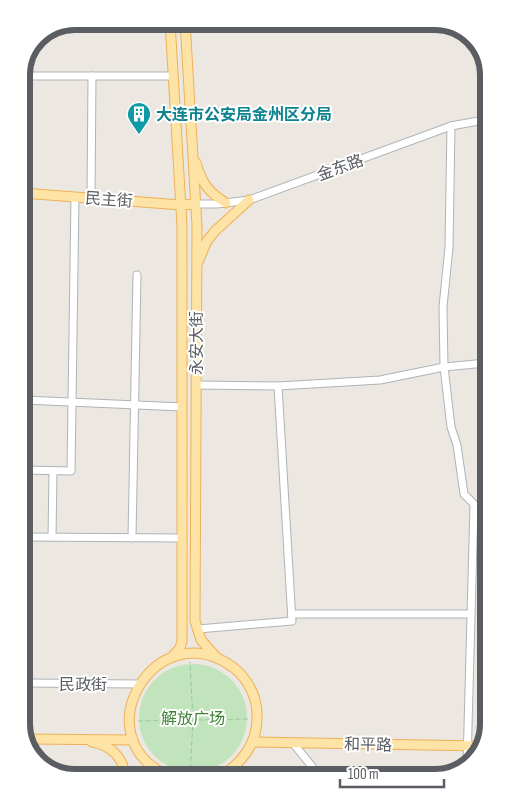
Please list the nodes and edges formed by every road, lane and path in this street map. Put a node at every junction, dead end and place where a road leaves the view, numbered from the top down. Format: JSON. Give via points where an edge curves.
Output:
{"nodes":[{"id":1,"x":170,"y":30,"type":"edge"},
{"id":2,"x":185,"y":30,"type":"edge"},
{"id":3,"x":30,"y":76,"type":"edge"},
{"id":4,"x":92,"y":76,"type":"junction"},
{"id":5,"x":173,"y":76,"type":"junction"},
{"id":6,"x":480,"y":121,"type":"edge"},
{"id":7,"x":451,"y":126,"type":"junction"},
{"id":8,"x":192,"y":149,"type":"junction"},
{"id":9,"x":30,"y":194,"type":"edge"},
{"id":10,"x":75,"y":197,"type":"junction"},
{"id":11,"x":91,"y":198,"type":"junction"},
{"id":12,"x":249,"y":200,"type":"junction"},
{"id":13,"x":226,"y":203,"type":"junction"},
{"id":14,"x":195,"y":204,"type":"junction"},
{"id":15,"x":181,"y":205,"type":"junction"},
{"id":16,"x":196,"y":267,"type":"junction"},
{"id":17,"x":137,"y":275,"type":"dead end"},
{"id":18,"x":480,"y":363,"type":"edge"},
{"id":19,"x":444,"y":366,"type":"junction"},
{"id":20,"x":196,"y":385,"type":"junction"},
{"id":21,"x":278,"y":386,"type":"junction"},
{"id":22,"x":30,"y":400,"type":"edge"},
{"id":23,"x":72,"y":401,"type":"junction"},
{"id":24,"x":135,"y":406,"type":"junction"},
{"id":25,"x":182,"y":407,"type":"junction"},
{"id":26,"x":30,"y":470,"type":"edge"},
{"id":27,"x":53,"y":471,"type":"junction"},
{"id":28,"x":30,"y":537,"type":"edge"},
{"id":29,"x":52,"y":538,"type":"junction"},
{"id":30,"x":132,"y":538,"type":"junction"},
{"id":31,"x":182,"y":538,"type":"junction"},
{"id":32,"x":292,"y":614,"type":"junction"},
{"id":33,"x":471,"y":614,"type":"junction"},
{"id":34,"x":198,"y":629,"type":"junction"},
{"id":35,"x":190,"y":654,"type":"junction"},
{"id":36,"x":172,"y":657,"type":"junction"},
{"id":37,"x":217,"y":658,"type":"junction"},
{"id":38,"x":30,"y":683,"type":"edge"},
{"id":39,"x":140,"y":684,"type":"junction"},
{"id":40,"x":258,"y":719,"type":"junction"},
{"id":41,"x":193,"y":720,"type":"junction"},
{"id":42,"x":130,"y":721,"type":"junction"},
{"id":43,"x":32,"y":739,"type":"edge"},
{"id":44,"x":70,"y":739,"type":"junction"},
{"id":45,"x":133,"y":740,"type":"junction"},
{"id":46,"x":253,"y":742,"type":"junction"},
{"id":47,"x":293,"y":743,"type":"junction"},
{"id":48,"x":467,"y":745,"type":"junction"},
{"id":49,"x":474,"y":745,"type":"edge"},
{"id":50,"x":467,"y":756,"type":"edge"},
{"id":51,"x":123,"y":769,"type":"edge"},
{"id":52,"x":156,"y":769,"type":"edge"},
{"id":53,"x":190,"y":769,"type":"edge"},
{"id":54,"x":230,"y":769,"type":"edge"},
{"id":55,"x":314,"y":769,"type":"edge"}],
"edges":[{"from":1,"to":5,"type":"main road","name":"永安大街"},
{"from":2,"to":8,"type":"main road","name":"永安大街"},
{"from":3,"to":4,"type":"street"},
{"from":4,"to":5,"type":"street"},
{"from":4,"to":11,"type":"street"},
{"from":5,"to":15,"type":"main road","name":"永安大街"},
{"from":6,"to":7,"type":"street","name":"金东路"},
{"from":7,"to":12,"type":"street","name":"金东路"},
{"from":7,"to":19,"type":"street"},
{"from":8,"to":13,"type":"main road","via":[[207,188]]},
{"from":8,"to":14,"type":"main road","name":"永安大街"},
{"from":9,"to":10,"type":"main road","name":"民主街"},
{"from":10,"to":11,"type":"main road","name":"民主街"},
{"from":10,"to":23,"type":"street"},
{"from":11,"to":15,"type":"main road","name":"民主街"},
{"from":12,"to":13,"type":"street","name":"金东路"},
{"from":12,"to":16,"type":"main road","via":[[207,241]]},
{"from":13,"to":14,"type":"street","name":"金东路"},
{"from":14,"to":15,"type":"main road","name":"民主街"},
{"from":14,"to":16,"type":"main road","name":"永安大街"},
{"from":15,"to":25,"type":"main road","name":"永安大街"},
{"from":16,"to":20,"type":"main road","name":"永安大街"},
{"from":17,"to":24,"type":"street"},
{"from":18,"to":19,"type":"street"},
{"from":19,"to":21,"type":"street","via":[[380,380]]},
{"from":19,"to":33,"type":"street","via":[[451,427],[464,494],[474,504]]},
{"from":20,"to":21,"type":"street"},
{"from":20,"to":34,"type":"main road","name":"永安大街","via":[[195,621]]},
{"from":21,"to":32,"type":"street"},
{"from":22,"to":23,"type":"street"},
{"from":23,"to":24,"type":"street"},
{"from":23,"to":27,"type":"street","via":[[71,471]]},
{"from":24,"to":25,"type":"street"},
{"from":24,"to":30,"type":"street"},
{"from":25,"to":31,"type":"main road","name":"永安大街"},
{"from":26,"to":27,"type":"street"},
{"from":27,"to":29,"type":"street"},
{"from":28,"to":29,"type":"street"},
{"from":29,"to":30,"type":"street"},
{"from":30,"to":31,"type":"street"},
{"from":31,"to":36,"type":"main road","name":"永安大街","via":[[182,641]]},
{"from":32,"to":33,"type":"street"},
{"from":32,"to":34,"type":"street","via":[[292,621]]},
{"from":33,"to":48,"type":"street"},
{"from":34,"to":37,"type":"main road","name":"永安大街","via":[[201,640]]},
{"from":35,"to":36,"type":"main road"},
{"from":35,"to":37,"type":"main road"},
{"from":35,"to":41,"type":"path"},
{"from":36,"to":39,"type":"main road","via":[[150,670]]},
{"from":37,"to":40,"type":"main road","via":[[244,678],[254,697]]},
{"from":38,"to":39,"type":"street","name":"民政街"},
{"from":39,"to":42,"type":"main road","via":[[132,699]]},
{"from":40,"to":41,"type":"path"},
{"from":40,"to":46,"type":"main road"},
{"from":41,"to":42,"type":"path"},
{"from":41,"to":53,"type":"path"},
{"from":42,"to":45,"type":"main road"},
{"from":43,"to":44,"type":"main road"},
{"from":44,"to":45,"type":"main road"},
{"from":44,"to":51,"type":"main road","via":[[109,748],[117,754]]},
{"from":45,"to":52,"type":"main road"},
{"from":46,"to":47,"type":"main road","name":"和平路"},
{"from":46,"to":54,"type":"main road","via":[[238,764]]},
{"from":47,"to":48,"type":"main road","name":"和平路"},
{"from":47,"to":55,"type":"street"},
{"from":48,"to":49,"type":"main road","name":"和平路"},
{"from":48,"to":50,"type":"street"}]}
